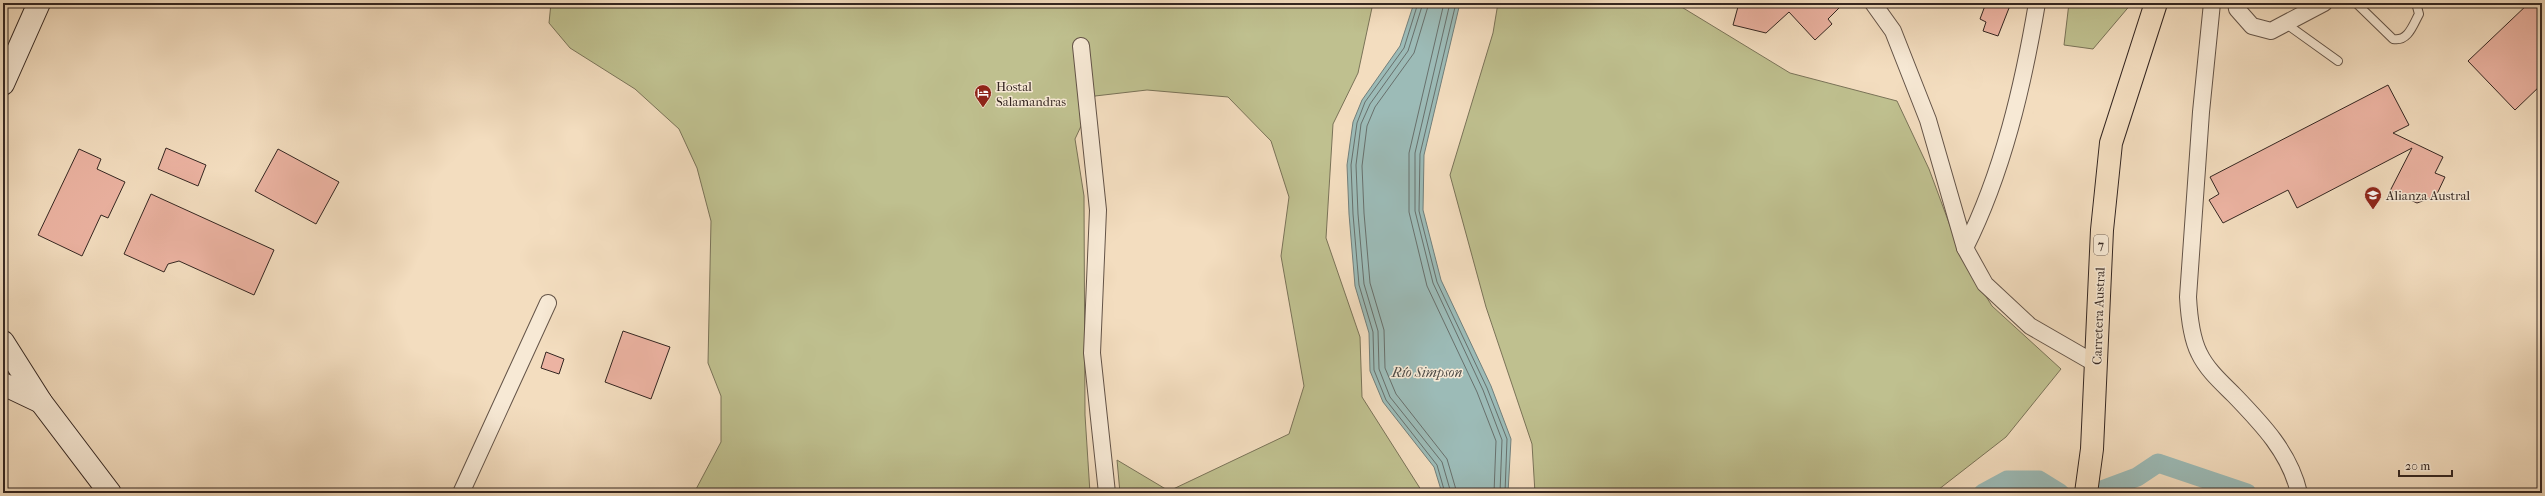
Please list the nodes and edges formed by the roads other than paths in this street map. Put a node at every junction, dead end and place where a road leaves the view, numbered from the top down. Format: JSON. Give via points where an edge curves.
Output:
{"nodes":[{"id":1,"x":39,"y":3,"type":"edge"},
{"id":2,"x":1873,"y":3,"type":"edge"},
{"id":3,"x":2037,"y":3,"type":"edge"},
{"id":4,"x":2156,"y":3,"type":"edge"},
{"id":5,"x":2212,"y":3,"type":"edge"},
{"id":6,"x":2236,"y":3,"type":"edge"},
{"id":7,"x":2324,"y":3,"type":"edge"},
{"id":8,"x":2356,"y":3,"type":"edge"},
{"id":9,"x":2416,"y":3,"type":"edge"},
{"id":10,"x":2285,"y":23,"type":"junction"},
{"id":11,"x":1081,"y":46,"type":"dead end"},
{"id":12,"x":2338,"y":61,"type":"dead end"},
{"id":13,"x":3,"y":84,"type":"edge"},
{"id":14,"x":1965,"y":248,"type":"junction"},
{"id":15,"x":548,"y":303,"type":"dead end"},
{"id":16,"x":3,"y":342,"type":"edge"},
{"id":17,"x":2096,"y":364,"type":"junction"},
{"id":18,"x":3,"y":384,"type":"edge"},
{"id":19,"x":41,"y":402,"type":"junction"},
{"id":20,"x":110,"y":493,"type":"edge"},
{"id":21,"x":461,"y":493,"type":"edge"},
{"id":22,"x":1107,"y":493,"type":"edge"},
{"id":23,"x":2086,"y":493,"type":"edge"},
{"id":24,"x":2299,"y":493,"type":"edge"}],
"edges":[{"from":1,"to":13,"type":"street"},
{"from":2,"to":14,"type":"street","via":[[1893,31],[1928,120]]},
{"from":3,"to":14,"type":"street","via":[[2026,67],[1985,208]]},
{"from":4,"to":17,"type":"highway","name":"Carretera Austral","number":"7","via":[[2110,143],[2102,230]]},
{"from":5,"to":24,"type":"street","via":[[2201,112],[2188,297],[2189,315],[2199,353],[2214,375],[2274,438],[2294,472]]},
{"from":6,"to":10,"type":"street","via":[[2237,9],[2252,26],[2271,30]]},
{"from":7,"to":10,"type":"street"},
{"from":8,"to":9,"type":"lane","via":[[2393,40],[2407,35],[2418,14]]},
{"from":10,"to":12,"type":"lane"},
{"from":11,"to":22,"type":"street","via":[[1098,210],[1092,353]]},
{"from":14,"to":17,"type":"street","via":[[1985,284],[2030,326]]},
{"from":15,"to":21,"type":"street"},
{"from":16,"to":19,"type":"street"},
{"from":17,"to":23,"type":"highway","name":"Carretera Austral","number":"7","via":[[2092,449]]},
{"from":18,"to":19,"type":"street"},
{"from":19,"to":20,"type":"street"}]}
